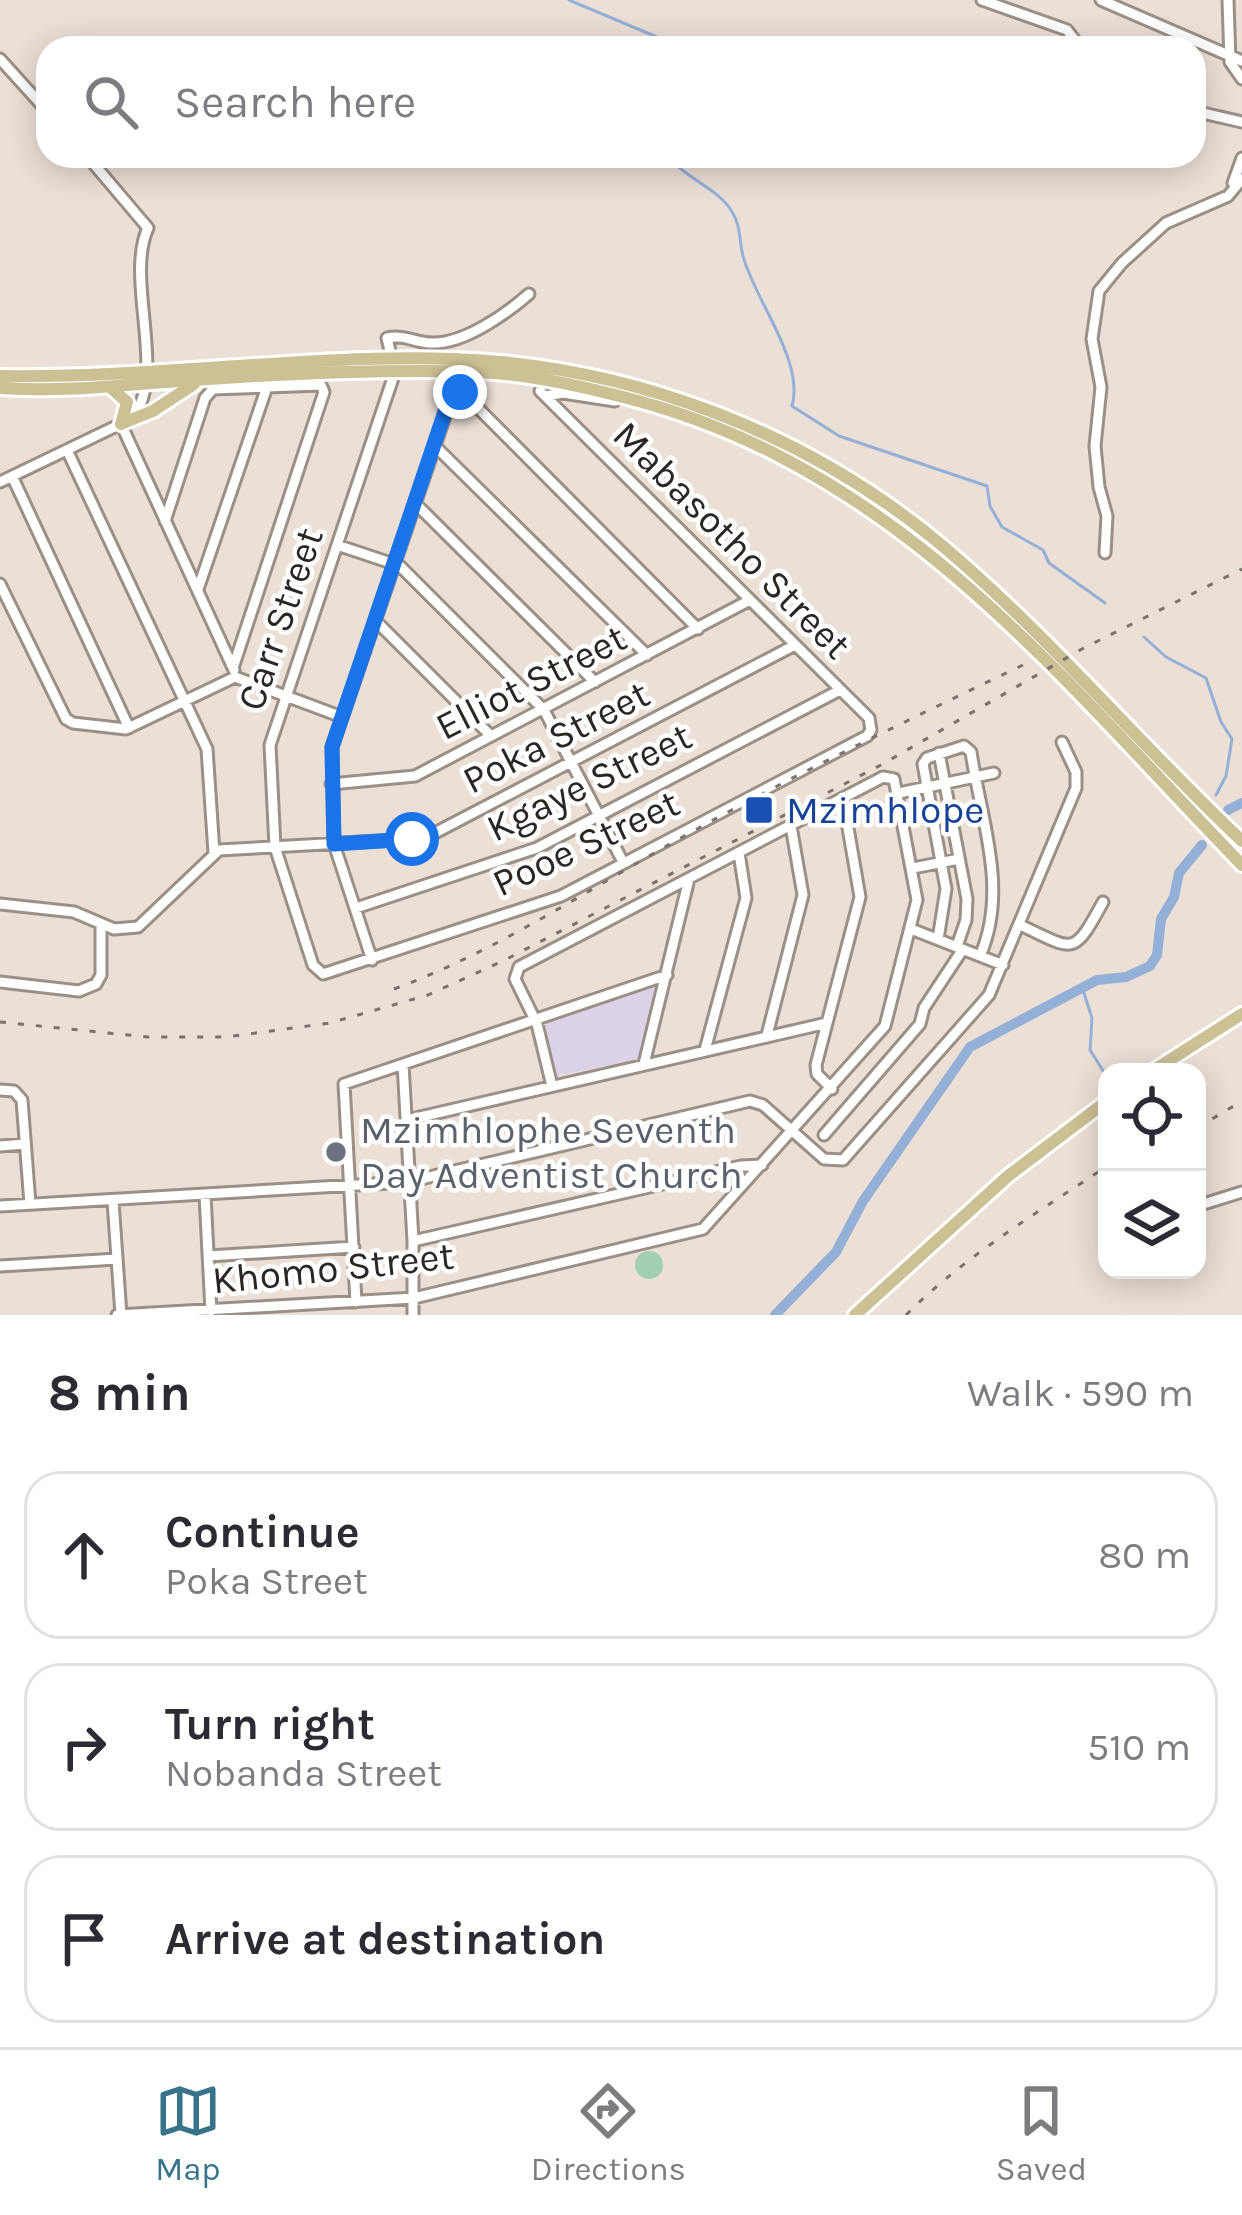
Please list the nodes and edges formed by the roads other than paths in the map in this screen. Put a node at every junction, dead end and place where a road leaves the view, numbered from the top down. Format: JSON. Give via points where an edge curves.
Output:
{"nodes":[{"id":1,"x":982,"y":0,"type":"edge"},
{"id":2,"x":1101,"y":0,"type":"edge"},
{"id":3,"x":1228,"y":0,"type":"edge"},
{"id":4,"x":1072,"y":36,"type":"edge"},
{"id":5,"x":1185,"y":36,"type":"edge"},
{"id":6,"x":1206,"y":45,"type":"edge"},
{"id":7,"x":1229,"y":55,"type":"junction"},
{"id":8,"x":0,"y":59,"type":"edge"},
{"id":9,"x":1242,"y":61,"type":"edge"},
{"id":10,"x":1242,"y":79,"type":"edge"},
{"id":11,"x":36,"y":99,"type":"edge"},
{"id":12,"x":1206,"y":114,"type":"edge"},
{"id":13,"x":1242,"y":122,"type":"edge"},
{"id":14,"x":1242,"y":158,"type":"edge"},
{"id":15,"x":97,"y":168,"type":"edge"},
{"id":16,"x":1242,"y":178,"type":"edge"},
{"id":17,"x":1232,"y":188,"type":"junction"},
{"id":18,"x":529,"y":294,"type":"dead end"},
{"id":19,"x":394,"y":365,"type":"junction"},
{"id":20,"x":0,"y":376,"type":"edge"},
{"id":21,"x":145,"y":377,"type":"junction"},
{"id":22,"x":212,"y":378,"type":"junction"},
{"id":23,"x":268,"y":384,"type":"junction"},
{"id":24,"x":108,"y":386,"type":"junction"},
{"id":25,"x":0,"y":388,"type":"edge"},
{"id":26,"x":645,"y":402,"type":"junction"},
{"id":27,"x":122,"y":424,"type":"junction"},
{"id":28,"x":434,"y":446,"type":"junction"},
{"id":29,"x":67,"y":450,"type":"junction"},
{"id":30,"x":12,"y":476,"type":"junction"},
{"id":31,"x":0,"y":482,"type":"edge"},
{"id":32,"x":415,"y":502,"type":"junction"},
{"id":33,"x":165,"y":521,"type":"junction"},
{"id":34,"x":337,"y":544,"type":"junction"},
{"id":35,"x":1105,"y":553,"type":"dead end"},
{"id":36,"x":394,"y":563,"type":"junction"},
{"id":37,"x":0,"y":584,"type":"edge"},
{"id":38,"x":197,"y":590,"type":"junction"},
{"id":39,"x":750,"y":600,"type":"junction"},
{"id":40,"x":375,"y":620,"type":"junction"},
{"id":41,"x":698,"y":629,"type":"junction"},
{"id":42,"x":795,"y":645,"type":"junction"},
{"id":43,"x":647,"y":655,"type":"junction"},
{"id":44,"x":234,"y":673,"type":"junction"},
{"id":45,"x":595,"y":682,"type":"junction"},
{"id":46,"x":840,"y":690,"type":"junction"},
{"id":47,"x":285,"y":698,"type":"junction"},
{"id":48,"x":184,"y":702,"type":"junction"},
{"id":49,"x":544,"y":710,"type":"junction"},
{"id":50,"x":342,"y":717,"type":"junction"},
{"id":51,"x":129,"y":728,"type":"junction"},
{"id":52,"x":490,"y":735,"type":"junction"},
{"id":53,"x":868,"y":735,"type":"joint"},
{"id":54,"x":1062,"y":742,"type":"dead end"},
{"id":55,"x":939,"y":753,"type":"junction"},
{"id":56,"x":572,"y":761,"type":"junction"},
{"id":57,"x":994,"y":773,"type":"dead end"},
{"id":58,"x":975,"y":777,"type":"junction"},
{"id":59,"x":331,"y":784,"type":"junction"},
{"id":60,"x":945,"y":784,"type":"junction"},
{"id":61,"x":927,"y":788,"type":"junction"},
{"id":62,"x":899,"y":794,"type":"junction"},
{"id":63,"x":843,"y":799,"type":"junction"},
{"id":64,"x":1200,"y":812,"type":"junction"},
{"id":65,"x":598,"y":816,"type":"junction"},
{"id":66,"x":791,"y":826,"type":"junction"},
{"id":67,"x":1242,"y":842,"type":"edge"},
{"id":68,"x":334,"y":844,"type":"junction"},
{"id":69,"x":275,"y":847,"type":"junction"},
{"id":70,"x":214,"y":853,"type":"junction"},
{"id":71,"x":739,"y":853,"type":"junction"},
{"id":72,"x":959,"y":860,"type":"junction"},
{"id":73,"x":623,"y":862,"type":"junction"},
{"id":74,"x":941,"y":863,"type":"junction"},
{"id":75,"x":1242,"y":866,"type":"edge"},
{"id":76,"x":913,"y":868,"type":"junction"},
{"id":77,"x":689,"y":879,"type":"junction"},
{"id":78,"x":1103,"y":902,"type":"dead end"},
{"id":79,"x":0,"y":904,"type":"edge"},
{"id":80,"x":356,"y":908,"type":"junction"},
{"id":81,"x":101,"y":925,"type":"junction"},
{"id":82,"x":1020,"y":925,"type":"junction"},
{"id":83,"x":911,"y":929,"type":"junction"},
{"id":84,"x":938,"y":939,"type":"junction"},
{"id":85,"x":960,"y":948,"type":"junction"},
{"id":86,"x":980,"y":956,"type":"junction"},
{"id":87,"x":372,"y":960,"type":"junction"},
{"id":88,"x":1003,"y":965,"type":"junction"},
{"id":89,"x":317,"y":971,"type":"joint"},
{"id":90,"x":667,"y":976,"type":"junction"},
{"id":91,"x":0,"y":982,"type":"edge"},
{"id":92,"x":1242,"y":1018,"type":"edge"},
{"id":93,"x":534,"y":1019,"type":"junction"},
{"id":94,"x":827,"y":1023,"type":"junction"},
{"id":95,"x":767,"y":1035,"type":"junction"},
{"id":96,"x":705,"y":1050,"type":"junction"},
{"id":97,"x":1166,"y":1063,"type":"edge"},
{"id":98,"x":1175,"y":1063,"type":"edge"},
{"id":99,"x":403,"y":1064,"type":"junction"},
{"id":100,"x":644,"y":1064,"type":"junction"},
{"id":101,"x":552,"y":1086,"type":"junction"},
{"id":102,"x":832,"y":1089,"type":"junction"},
{"id":103,"x":0,"y":1090,"type":"edge"},
{"id":104,"x":1098,"y":1112,"type":"edge"},
{"id":105,"x":407,"y":1120,"type":"junction"},
{"id":106,"x":792,"y":1132,"type":"junction"},
{"id":107,"x":824,"y":1136,"type":"dead end"},
{"id":108,"x":26,"y":1144,"type":"junction"},
{"id":109,"x":0,"y":1146,"type":"edge"},
{"id":110,"x":762,"y":1166,"type":"junction"},
{"id":111,"x":408,"y":1182,"type":"junction"},
{"id":112,"x":351,"y":1186,"type":"junction"},
{"id":113,"x":1242,"y":1192,"type":"edge"},
{"id":114,"x":205,"y":1196,"type":"junction"},
{"id":115,"x":113,"y":1201,"type":"junction"},
{"id":116,"x":1206,"y":1202,"type":"edge"},
{"id":117,"x":30,"y":1204,"type":"junction"},
{"id":118,"x":0,"y":1206,"type":"edge"},
{"id":119,"x":413,"y":1241,"type":"junction"},
{"id":120,"x":354,"y":1246,"type":"junction"},
{"id":121,"x":208,"y":1256,"type":"junction"},
{"id":122,"x":117,"y":1259,"type":"junction"},
{"id":123,"x":0,"y":1266,"type":"edge"},
{"id":124,"x":414,"y":1298,"type":"junction"},
{"id":125,"x":356,"y":1302,"type":"junction"},
{"id":126,"x":211,"y":1311,"type":"junction"},
{"id":127,"x":119,"y":1315,"type":"edge"},
{"id":128,"x":412,"y":1315,"type":"edge"},
{"id":129,"x":860,"y":1315,"type":"edge"}],
"edges":[{"from":1,"to":4,"type":"street"},
{"from":2,"to":5,"type":"street"},
{"from":3,"to":7,"type":"street"},
{"from":6,"to":7,"type":"street"},
{"from":7,"to":9,"type":"street"},
{"from":7,"to":10,"type":"street"},
{"from":8,"to":11,"type":"street"},
{"from":12,"to":13,"type":"street"},
{"from":14,"to":17,"type":"street"},
{"from":15,"to":21,"type":"street","via":[[148,228]]},
{"from":16,"to":17,"type":"street"},
{"from":17,"to":35,"type":"street","via":[[1166,223],[1099,291],[1095,446]]},
{"from":18,"to":19,"type":"street","via":[[448,341],[387,338]]},
{"from":19,"to":21,"type":"main road"},
{"from":19,"to":22,"type":"main road"},
{"from":19,"to":26,"type":"main road","via":[[506,374]]},
{"from":19,"to":34,"type":"street","name":"Carr Street"},
{"from":19,"to":64,"type":"main road","via":[[500,362],[623,384],[712,412],[818,461],[968,568]]},
{"from":20,"to":21,"type":"main road"},
{"from":21,"to":22,"type":"main road"},
{"from":21,"to":24,"type":"main road"},
{"from":21,"to":27,"type":"street","via":[[139,409]]},
{"from":22,"to":27,"type":"main road"},
{"from":23,"to":33,"type":"street","via":[[208,394]]},
{"from":23,"to":38,"type":"street"},
{"from":23,"to":44,"type":"street","via":[[315,382],[325,392]]},
{"from":24,"to":25,"type":"main road"},
{"from":24,"to":27,"type":"main road","via":[[127,402]]},
{"from":26,"to":39,"type":"street","name":"Mabasotho Street","via":[[542,394]]},
{"from":26,"to":64,"type":"main road","via":[[761,446],[913,539]]},
{"from":27,"to":29,"type":"street"},
{"from":27,"to":33,"type":"street"},
{"from":28,"to":32,"type":"street"},
{"from":28,"to":41,"type":"street","via":[[450,397],[465,394]]},
{"from":28,"to":43,"type":"street"},
{"from":29,"to":30,"type":"street"},
{"from":29,"to":48,"type":"street"},
{"from":30,"to":31,"type":"street"},
{"from":30,"to":51,"type":"street"},
{"from":32,"to":36,"type":"street"},
{"from":32,"to":45,"type":"street"},
{"from":33,"to":38,"type":"street"},
{"from":34,"to":36,"type":"street"},
{"from":34,"to":47,"type":"street","name":"Carr Street"},
{"from":36,"to":40,"type":"street"},
{"from":36,"to":49,"type":"street"},
{"from":37,"to":51,"type":"street","via":[[66,719]]},
{"from":38,"to":44,"type":"street"},
{"from":39,"to":41,"type":"street","name":"Elliot Street"},
{"from":39,"to":42,"type":"street","name":"Mabasotho Street"},
{"from":40,"to":50,"type":"street"},
{"from":40,"to":52,"type":"street"},
{"from":41,"to":43,"type":"street","name":"Elliot Street"},
{"from":42,"to":46,"type":"street","name":"Mabasotho Street"},
{"from":42,"to":56,"type":"street","name":"Poka Street"},
{"from":43,"to":45,"type":"street","name":"Elliot Street"},
{"from":44,"to":47,"type":"street"},
{"from":44,"to":48,"type":"street"},
{"from":45,"to":49,"type":"street","name":"Elliot Street"},
{"from":46,"to":53,"type":"street","name":"Mabasotho Street","via":[[871,721]]},
{"from":46,"to":65,"type":"street","name":"Kgaye Street"},
{"from":47,"to":50,"type":"street"},
{"from":47,"to":69,"type":"street","name":"Carr Street","via":[[270,752]]},
{"from":48,"to":51,"type":"street"},
{"from":48,"to":70,"type":"street","via":[[208,755]]},
{"from":49,"to":52,"type":"street","name":"Elliot Street"},
{"from":49,"to":56,"type":"street"},
{"from":50,"to":59,"type":"street"},
{"from":52,"to":59,"type":"street","name":"Elliot Street","via":[[415,776]]},
{"from":53,"to":73,"type":"street","name":"Pooe Street"},
{"from":54,"to":82,"type":"street","via":[[1077,784]]},
{"from":55,"to":58,"type":"street","via":[[968,748]]},
{"from":55,"to":60,"type":"street"},
{"from":55,"to":61,"type":"street","via":[[924,761]]},
{"from":56,"to":65,"type":"street"},
{"from":56,"to":68,"type":"street","name":"Poka Street","via":[[431,835]]},
{"from":57,"to":58,"type":"street"},
{"from":58,"to":60,"type":"street"},
{"from":58,"to":86,"type":"street","via":[[996,901]]},
{"from":59,"to":68,"type":"street"},
{"from":60,"to":61,"type":"street"},
{"from":60,"to":72,"type":"street"},
{"from":61,"to":62,"type":"street"},
{"from":61,"to":74,"type":"street"},
{"from":62,"to":63,"type":"street","name":"Khomo Street","via":[[885,776]]},
{"from":62,"to":76,"type":"street","name":"Khomo Street"},
{"from":63,"to":66,"type":"street"},
{"from":63,"to":94,"type":"street","via":[[860,897]]},
{"from":64,"to":67,"type":"main road"},
{"from":64,"to":75,"type":"main road"},
{"from":65,"to":73,"type":"street"},
{"from":65,"to":80,"type":"street","name":"Kgaye Street","via":[[533,850]]},
{"from":66,"to":71,"type":"street"},
{"from":66,"to":95,"type":"street","via":[[803,895]]},
{"from":68,"to":69,"type":"street","name":"Poka Street"},
{"from":68,"to":80,"type":"street"},
{"from":69,"to":70,"type":"street","name":"Poka Street"},
{"from":69,"to":89,"type":"street","name":"Carr Street"},
{"from":70,"to":81,"type":"street","via":[[147,922]]},
{"from":71,"to":77,"type":"street"},
{"from":71,"to":96,"type":"street","via":[[746,898]]},
{"from":72,"to":74,"type":"street"},
{"from":72,"to":85,"type":"street","via":[[967,912]]},
{"from":73,"to":87,"type":"street","name":"Pooe Street","via":[[541,904]]},
{"from":74,"to":76,"type":"street"},
{"from":74,"to":84,"type":"street","via":[[946,894]]},
{"from":76,"to":83,"type":"street","name":"Khomo Street"},
{"from":77,"to":90,"type":"street"},
{"from":77,"to":93,"type":"street","via":[[519,967],[515,979]]},
{"from":78,"to":82,"type":"street","via":[[1074,945]]},
{"from":79,"to":81,"type":"street","via":[[74,913]]},
{"from":80,"to":87,"type":"street"},
{"from":81,"to":91,"type":"street","via":[[101,975],[90,988]]},
{"from":82,"to":88,"type":"street"},
{"from":83,"to":84,"type":"street"},
{"from":83,"to":102,"type":"street","name":"Khomo Street","via":[[882,1032]]},
{"from":84,"to":85,"type":"street"},
{"from":85,"to":86,"type":"street"},
{"from":85,"to":107,"type":"street","via":[[920,1024]]},
{"from":86,"to":88,"type":"street"},
{"from":87,"to":89,"type":"street","name":"Pooe Street"},
{"from":88,"to":106,"type":"street","via":[[987,999],[843,1160],[824,1159]]},
{"from":90,"to":93,"type":"street"},
{"from":90,"to":100,"type":"street"},
{"from":92,"to":97,"type":"main road"},
{"from":92,"to":98,"type":"main road"},
{"from":93,"to":99,"type":"street"},
{"from":93,"to":101,"type":"street"},
{"from":94,"to":95,"type":"street"},
{"from":94,"to":102,"type":"street","via":[[816,1069]]},
{"from":95,"to":96,"type":"street"},
{"from":96,"to":100,"type":"street"},
{"from":99,"to":105,"type":"street"},
{"from":99,"to":112,"type":"street","via":[[342,1088]]},
{"from":100,"to":101,"type":"street"},
{"from":101,"to":105,"type":"street"},
{"from":102,"to":106,"type":"street","name":"Khomo Street"},
{"from":103,"to":108,"type":"street","via":[[19,1094]]},
{"from":104,"to":129,"type":"main road"},
{"from":105,"to":111,"type":"street"},
{"from":106,"to":110,"type":"street","name":"Khomo Street"},
{"from":106,"to":111,"type":"street","via":[[750,1101]]},
{"from":108,"to":109,"type":"street"},
{"from":108,"to":117,"type":"street"},
{"from":110,"to":119,"type":"street"},
{"from":110,"to":124,"type":"street","name":"Khomo Street","via":[[694,1233]]},
{"from":111,"to":112,"type":"street"},
{"from":111,"to":119,"type":"street"},
{"from":112,"to":114,"type":"street"},
{"from":112,"to":120,"type":"street"},
{"from":113,"to":116,"type":"street"},
{"from":114,"to":115,"type":"street"},
{"from":114,"to":121,"type":"street"},
{"from":115,"to":117,"type":"street"},
{"from":115,"to":122,"type":"street"},
{"from":117,"to":118,"type":"street"},
{"from":119,"to":124,"type":"street"},
{"from":120,"to":121,"type":"street"},
{"from":120,"to":125,"type":"street"},
{"from":121,"to":126,"type":"street"},
{"from":122,"to":123,"type":"street"},
{"from":122,"to":127,"type":"street"},
{"from":124,"to":125,"type":"street","name":"Khomo Street"},
{"from":124,"to":128,"type":"street"},
{"from":125,"to":126,"type":"street","name":"Khomo Street"},
{"from":126,"to":127,"type":"street","name":"Khomo Street"}]}
